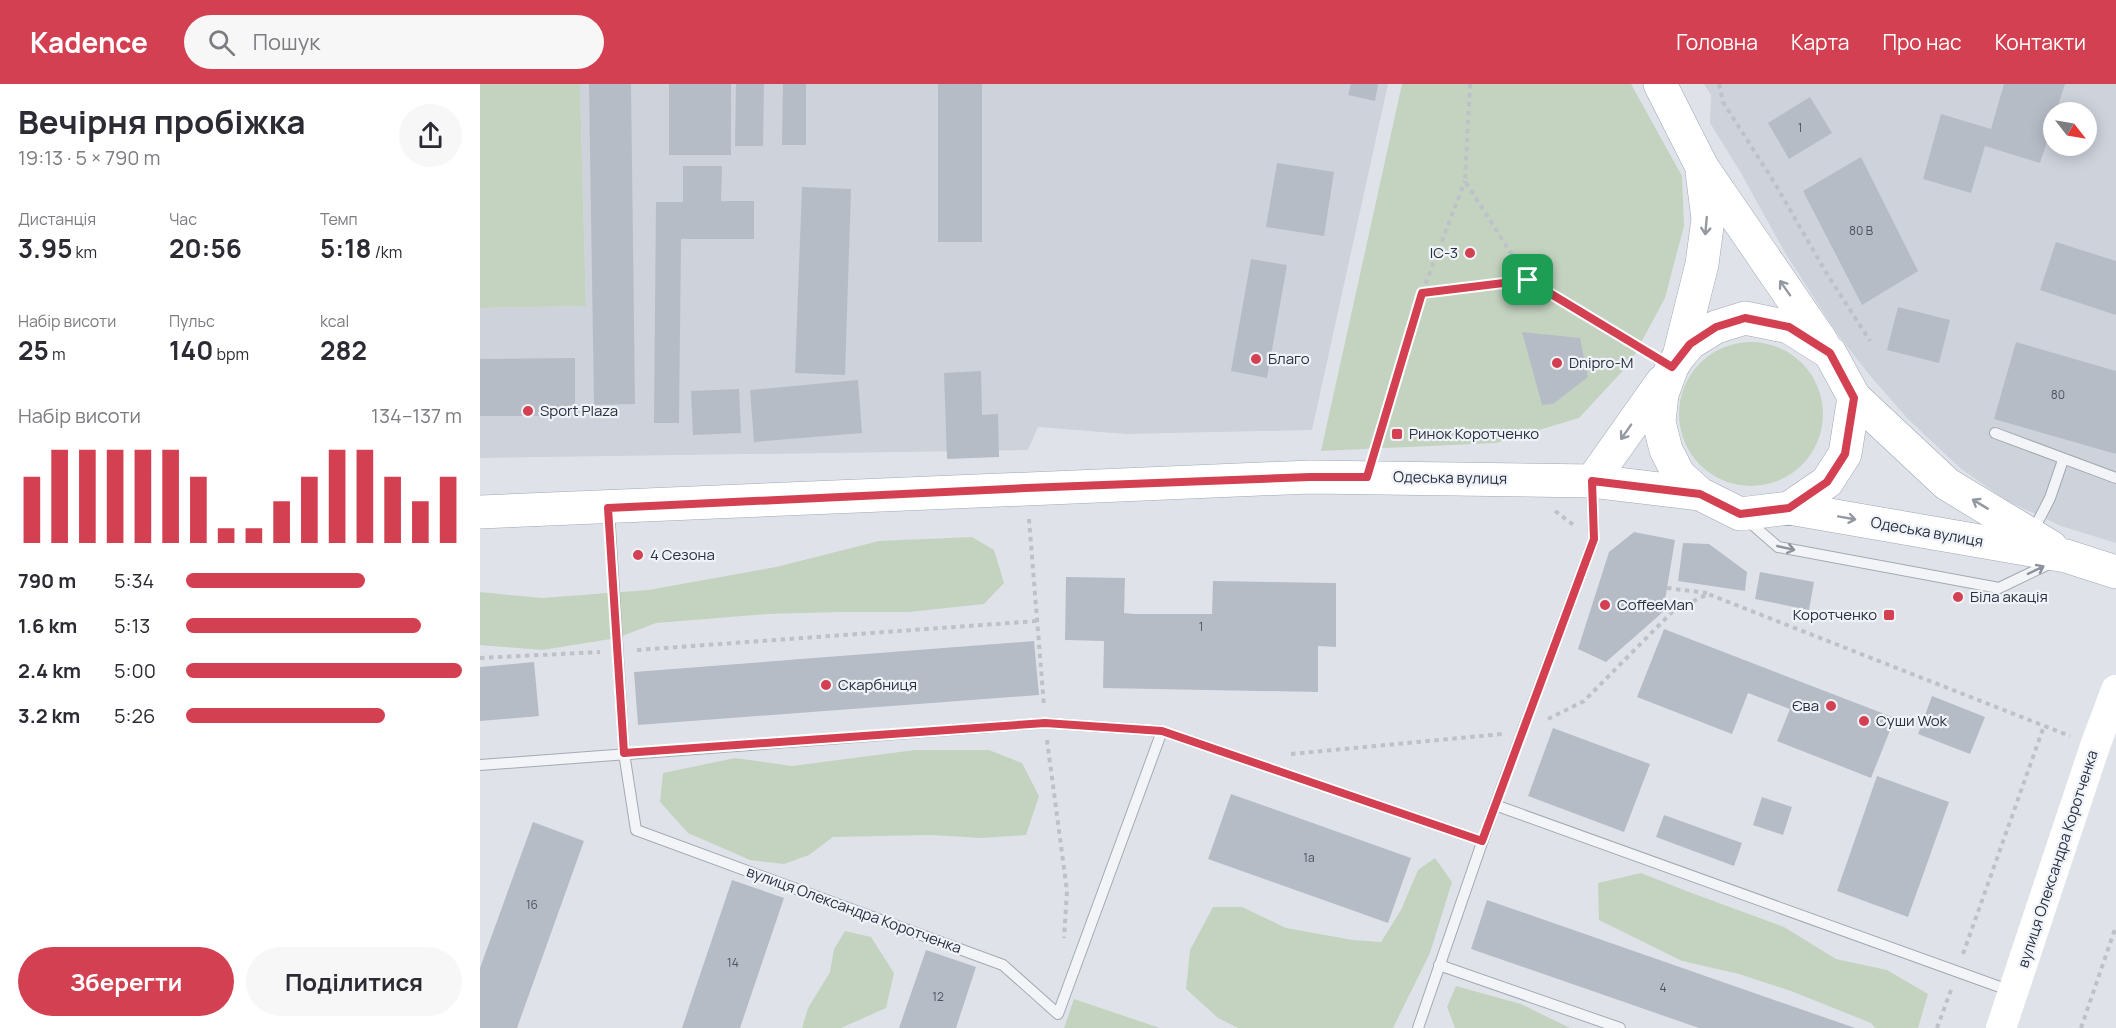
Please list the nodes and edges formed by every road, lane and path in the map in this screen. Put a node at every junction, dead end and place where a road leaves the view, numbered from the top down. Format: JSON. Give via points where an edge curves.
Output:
{"nodes":[{"id":1,"x":1470,"y":84,"type":"edge"},
{"id":2,"x":1660,"y":84,"type":"edge"},
{"id":3,"x":1719,"y":84,"type":"edge"},
{"id":4,"x":1702,"y":168,"type":"junction"},
{"id":5,"x":1466,"y":181,"type":"junction"},
{"id":6,"x":1528,"y":280,"type":"junction"},
{"id":7,"x":1422,"y":293,"type":"junction"},
{"id":8,"x":1870,"y":341,"type":"dead end"},
{"id":9,"x":1830,"y":353,"type":"junction"},
{"id":10,"x":1676,"y":362,"type":"junction"},
{"id":11,"x":1854,"y":398,"type":"junction"},
{"id":12,"x":1995,"y":433,"type":"dead end"},
{"id":13,"x":2063,"y":460,"type":"junction"},
{"id":14,"x":1367,"y":477,"type":"junction"},
{"id":15,"x":2116,"y":478,"type":"edge"},
{"id":16,"x":1592,"y":481,"type":"junction"},
{"id":17,"x":1026,"y":488,"type":"junction"},
{"id":18,"x":1700,"y":494,"type":"junction"},
{"id":19,"x":1548,"y":506,"type":"dead end"},
{"id":20,"x":608,"y":508,"type":"junction"},
{"id":21,"x":1789,"y":508,"type":"junction"},
{"id":22,"x":480,"y":512,"type":"edge"},
{"id":23,"x":1740,"y":514,"type":"junction"},
{"id":24,"x":2031,"y":534,"type":"junction"},
{"id":25,"x":1594,"y":539,"type":"junction"},
{"id":26,"x":2066,"y":556,"type":"junction"},
{"id":27,"x":2116,"y":572,"type":"edge"},
{"id":28,"x":1667,"y":588,"type":"dead end"},
{"id":29,"x":1708,"y":594,"type":"junction"},
{"id":30,"x":1037,"y":621,"type":"junction"},
{"id":31,"x":617,"y":652,"type":"junction"},
{"id":32,"x":480,"y":658,"type":"edge"},
{"id":33,"x":2116,"y":690,"type":"edge"},
{"id":34,"x":1045,"y":723,"type":"junction"},
{"id":35,"x":2044,"y":726,"type":"junction"},
{"id":36,"x":1162,"y":731,"type":"junction"},
{"id":37,"x":1522,"y":733,"type":"junction"},
{"id":38,"x":2095,"y":746,"type":"junction"},
{"id":39,"x":624,"y":753,"type":"junction"},
{"id":40,"x":1289,"y":754,"type":"dead end"},
{"id":41,"x":480,"y":765,"type":"edge"},
{"id":42,"x":1495,"y":805,"type":"junction"},
{"id":43,"x":1482,"y":841,"type":"junction"},
{"id":44,"x":2116,"y":926,"type":"edge"},
{"id":45,"x":1063,"y":947,"type":"dead end"},
{"id":46,"x":1440,"y":965,"type":"junction"},
{"id":47,"x":1958,"y":971,"type":"junction"},
{"id":48,"x":2014,"y":992,"type":"junction"},
{"id":49,"x":1418,"y":1028,"type":"edge"},
{"id":50,"x":1620,"y":1028,"type":"edge"},
{"id":51,"x":1937,"y":1028,"type":"edge"},
{"id":52,"x":2001,"y":1028,"type":"edge"},
{"id":53,"x":2081,"y":1028,"type":"edge"}],
"edges":[{"from":1,"to":5,"type":"path"},
{"from":2,"to":4,"type":"main road"},
{"from":3,"to":8,"type":"path","via":[[1723,102]]},
{"from":9,"to":4,"type":"main road","one_way":true},
{"from":4,"to":10,"type":"main road","one_way":true,"via":[[1708,219],[1702,264]]},
{"from":5,"to":6,"type":"path"},
{"from":5,"to":7,"type":"path"},
{"from":6,"to":7,"type":"path"},
{"from":6,"to":10,"type":"path"},
{"from":7,"to":14,"type":"path"},
{"from":9,"to":10,"type":"main road","via":[[1789,327],[1745,318],[1716,327],[1690,344]]},
{"from":9,"to":11,"type":"main road"},
{"from":10,"to":16,"type":"main road","one_way":true},
{"from":10,"to":18,"type":"main road","via":[[1662,394],[1659,422],[1666,450],[1679,475]]},
{"from":11,"to":21,"type":"main road","via":[[1845,454],[1827,482]]},
{"from":24,"to":11,"type":"main road","name":"Одеська вулиця","one_way":true,"via":[[1947,484]]},
{"from":12,"to":13,"type":"lane"},
{"from":13,"to":15,"type":"lane"},
{"from":13,"to":24,"type":"lane","via":[[2050,498]]},
{"from":14,"to":16,"type":"main road","name":"Одеська вулиця"},
{"from":14,"to":17,"type":"main road","name":"Одеська вулиця"},
{"from":16,"to":18,"type":"main road","name":"Одеська вулиця"},
{"from":16,"to":25,"type":"lane"},
{"from":17,"to":20,"type":"main road","name":"Одеська вулиця"},
{"from":17,"to":30,"type":"path"},
{"from":18,"to":23,"type":"main road"},
{"from":19,"to":25,"type":"path"},
{"from":20,"to":22,"type":"main road","name":"Одеська вулиця"},
{"from":20,"to":31,"type":"lane"},
{"from":21,"to":23,"type":"main road"},
{"from":21,"to":26,"type":"main road","name":"Одеська вулиця","one_way":true},
{"from":23,"to":26,"type":"lane","one_way":true,"via":[[1778,547],[1999,588]]},
{"from":24,"to":26,"type":"main road","name":"Одеська вулиця"},
{"from":25,"to":37,"type":"lane"},
{"from":26,"to":27,"type":"main road","name":"Одеська вулиця"},
{"from":28,"to":29,"type":"path"},
{"from":29,"to":35,"type":"path"},
{"from":29,"to":37,"type":"path","via":[[1673,611],[1584,700]]},
{"from":30,"to":31,"type":"path"},
{"from":30,"to":34,"type":"path"},
{"from":31,"to":32,"type":"path"},
{"from":31,"to":39,"type":"lane"},
{"from":33,"to":38,"type":"street","name":"вулиця Олександра Коротченка"},
{"from":34,"to":36,"type":"lane"},
{"from":34,"to":39,"type":"lane"},
{"from":34,"to":45,"type":"path","via":[[1067,891]]},
{"from":35,"to":38,"type":"path"},
{"from":35,"to":47,"type":"path"},
{"from":36,"to":39,"type":"lane","name":"вулиця Олександра Коротченка","via":[[1058,1014],[1003,965],[636,830]]},
{"from":36,"to":43,"type":"lane"},
{"from":37,"to":40,"type":"path"},
{"from":37,"to":42,"type":"lane"},
{"from":38,"to":48,"type":"street","name":"вулиця Олександра Коротченка"},
{"from":39,"to":41,"type":"lane"},
{"from":42,"to":43,"type":"lane"},
{"from":42,"to":47,"type":"lane"},
{"from":43,"to":46,"type":"lane"},
{"from":44,"to":53,"type":"path"},
{"from":46,"to":49,"type":"lane"},
{"from":46,"to":50,"type":"lane"},
{"from":47,"to":48,"type":"lane"},
{"from":47,"to":51,"type":"path"},
{"from":48,"to":52,"type":"street","name":"вулиця Олександра Коротченка"}]}
